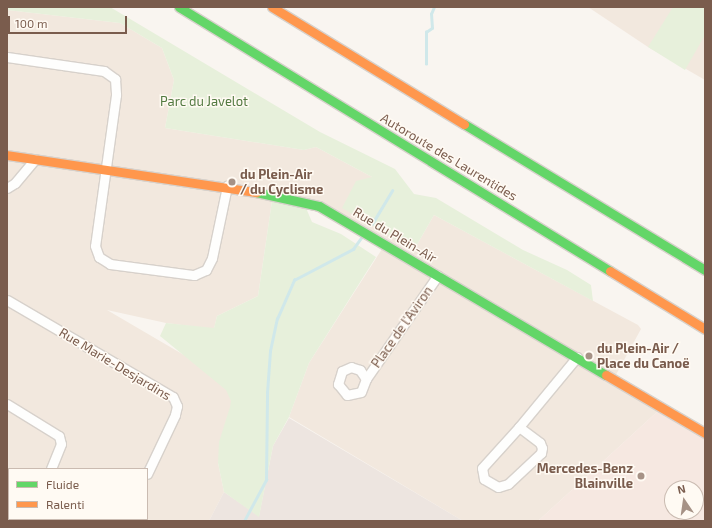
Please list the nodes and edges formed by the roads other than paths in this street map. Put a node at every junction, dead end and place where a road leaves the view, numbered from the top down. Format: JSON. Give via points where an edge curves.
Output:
{"nodes":[{"id":1,"x":179,"y":7,"type":"edge"},
{"id":2,"x":272,"y":7,"type":"edge"},
{"id":3,"x":7,"y":57,"type":"edge"},
{"id":4,"x":7,"y":155,"type":"edge"},
{"id":5,"x":35,"y":159,"type":"junction"},
{"id":6,"x":105,"y":168,"type":"junction"},
{"id":7,"x":227,"y":186,"type":"junction"},
{"id":8,"x":7,"y":188,"type":"edge"},
{"id":9,"x":705,"y":270,"type":"edge"},
{"id":10,"x":438,"y":275,"type":"junction"},
{"id":11,"x":7,"y":300,"type":"edge"},
{"id":12,"x":705,"y":329,"type":"edge"},
{"id":13,"x":577,"y":357,"type":"junction"},
{"id":14,"x":366,"y":379,"type":"dead end"},
{"id":15,"x":7,"y":404,"type":"edge"},
{"id":16,"x":519,"y":427,"type":"junction"},
{"id":17,"x":705,"y":433,"type":"edge"},
{"id":18,"x":50,"y":468,"type":"edge"},
{"id":19,"x":148,"y":472,"type":"edge"}],
"edges":[{"from":1,"to":12,"type":"main road","name":"Autoroute des Laurentides"},
{"from":2,"to":9,"type":"main road"},
{"from":3,"to":6,"type":"street","via":[[104,71],[115,79],[116,95]]},
{"from":4,"to":5,"type":"main road","name":"Rue du Plein-Air"},
{"from":5,"to":6,"type":"main road","name":"Rue du Plein-Air"},
{"from":5,"to":8,"type":"street","via":[[15,183]]},
{"from":6,"to":7,"type":"main road","name":"Rue du Plein-Air"},
{"from":6,"to":7,"type":"street","via":[[94,246],[99,257],[110,264],[194,275],[206,270],[212,258]]},
{"from":7,"to":10,"type":"main road","name":"Rue du Plein-Air","via":[[319,206]]},
{"from":10,"to":13,"type":"main road","name":"Rue du Plein-Air"},
{"from":10,"to":14,"type":"street","name":"Place de l'Aviron"},
{"from":11,"to":19,"type":"street","name":"Rue Marie-Desjardins","via":[[173,396],[177,406],[175,415]]},
{"from":13,"to":16,"type":"street"},
{"from":13,"to":17,"type":"main road","name":"Rue du Plein-Air"},
{"from":15,"to":18,"type":"street","via":[[59,436],[61,444]]},
{"from":16,"to":16,"type":"street","via":[[482,468],[484,479],[498,487],[508,484],[541,453],[540,442]]}]}
